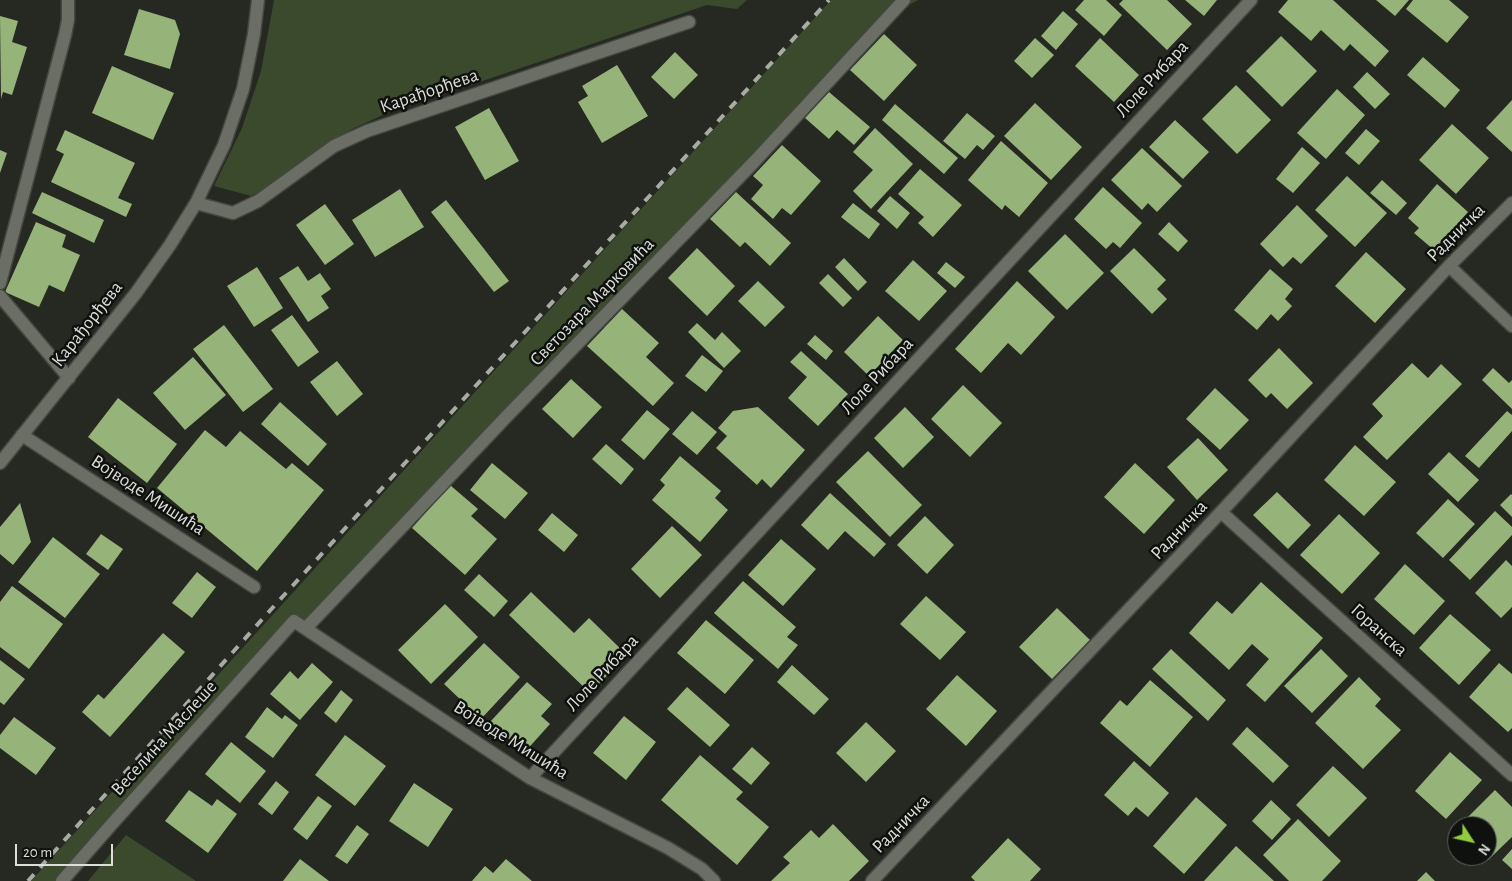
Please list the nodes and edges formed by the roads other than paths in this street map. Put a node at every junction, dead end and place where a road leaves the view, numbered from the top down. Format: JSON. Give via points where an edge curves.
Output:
{"nodes":[{"id":1,"x":68,"y":0,"type":"edge"},
{"id":2,"x":258,"y":0,"type":"edge"},
{"id":3,"x":904,"y":0,"type":"edge"},
{"id":4,"x":1252,"y":0,"type":"edge"},
{"id":5,"x":689,"y":22,"type":"dead end"},
{"id":6,"x":196,"y":203,"type":"junction"},
{"id":7,"x":1512,"y":203,"type":"edge"},
{"id":8,"x":1449,"y":266,"type":"junction"},
{"id":9,"x":0,"y":283,"type":"edge"},
{"id":10,"x":0,"y":296,"type":"edge"},
{"id":11,"x":1512,"y":326,"type":"edge"},
{"id":12,"x":69,"y":378,"type":"junction"},
{"id":13,"x":22,"y":435,"type":"junction"},
{"id":14,"x":0,"y":463,"type":"edge"},
{"id":15,"x":1221,"y":512,"type":"junction"},
{"id":16,"x":254,"y":587,"type":"dead end"},
{"id":17,"x":294,"y":621,"type":"joint"},
{"id":18,"x":306,"y":628,"type":"junction"},
{"id":19,"x":1512,"y":775,"type":"edge"},
{"id":20,"x":530,"y":778,"type":"junction"},
{"id":21,"x":62,"y":881,"type":"edge"},
{"id":22,"x":714,"y":881,"type":"edge"},
{"id":23,"x":872,"y":881,"type":"edge"}],
"edges":[{"from":1,"to":9,"type":"street","via":[[65,35]]},
{"from":2,"to":6,"type":"street","name":"Карађорђева","via":[[243,89],[224,145]]},
{"from":3,"to":18,"type":"street","name":"Светозара Марковића","via":[[754,162]]},
{"from":4,"to":20,"type":"street","name":"Лоле Рибара"},
{"from":5,"to":6,"type":"street","name":"Карађорђева","via":[[367,131],[334,146],[258,201],[233,213]]},
{"from":6,"to":12,"type":"street","name":"Карађорђева","via":[[136,293]]},
{"from":7,"to":8,"type":"street","name":"Радничка"},
{"from":8,"to":11,"type":"street"},
{"from":8,"to":15,"type":"street","name":"Радничка"},
{"from":10,"to":12,"type":"street"},
{"from":12,"to":13,"type":"street","name":"Карађорђева"},
{"from":13,"to":14,"type":"street","name":"Карађорђева"},
{"from":13,"to":16,"type":"street","name":"Војводе Мишића"},
{"from":15,"to":19,"type":"street","name":"Горанска"},
{"from":15,"to":23,"type":"street","name":"Радничка"},
{"from":17,"to":18,"type":"street","name":"Војводе Мишића"},
{"from":17,"to":21,"type":"street","name":"Веселина Маслеше"},
{"from":18,"to":20,"type":"street","name":"Војводе Мишића"},
{"from":20,"to":22,"type":"street","name":"Војводе Мишића","via":[[668,848],[702,869]]}]}
